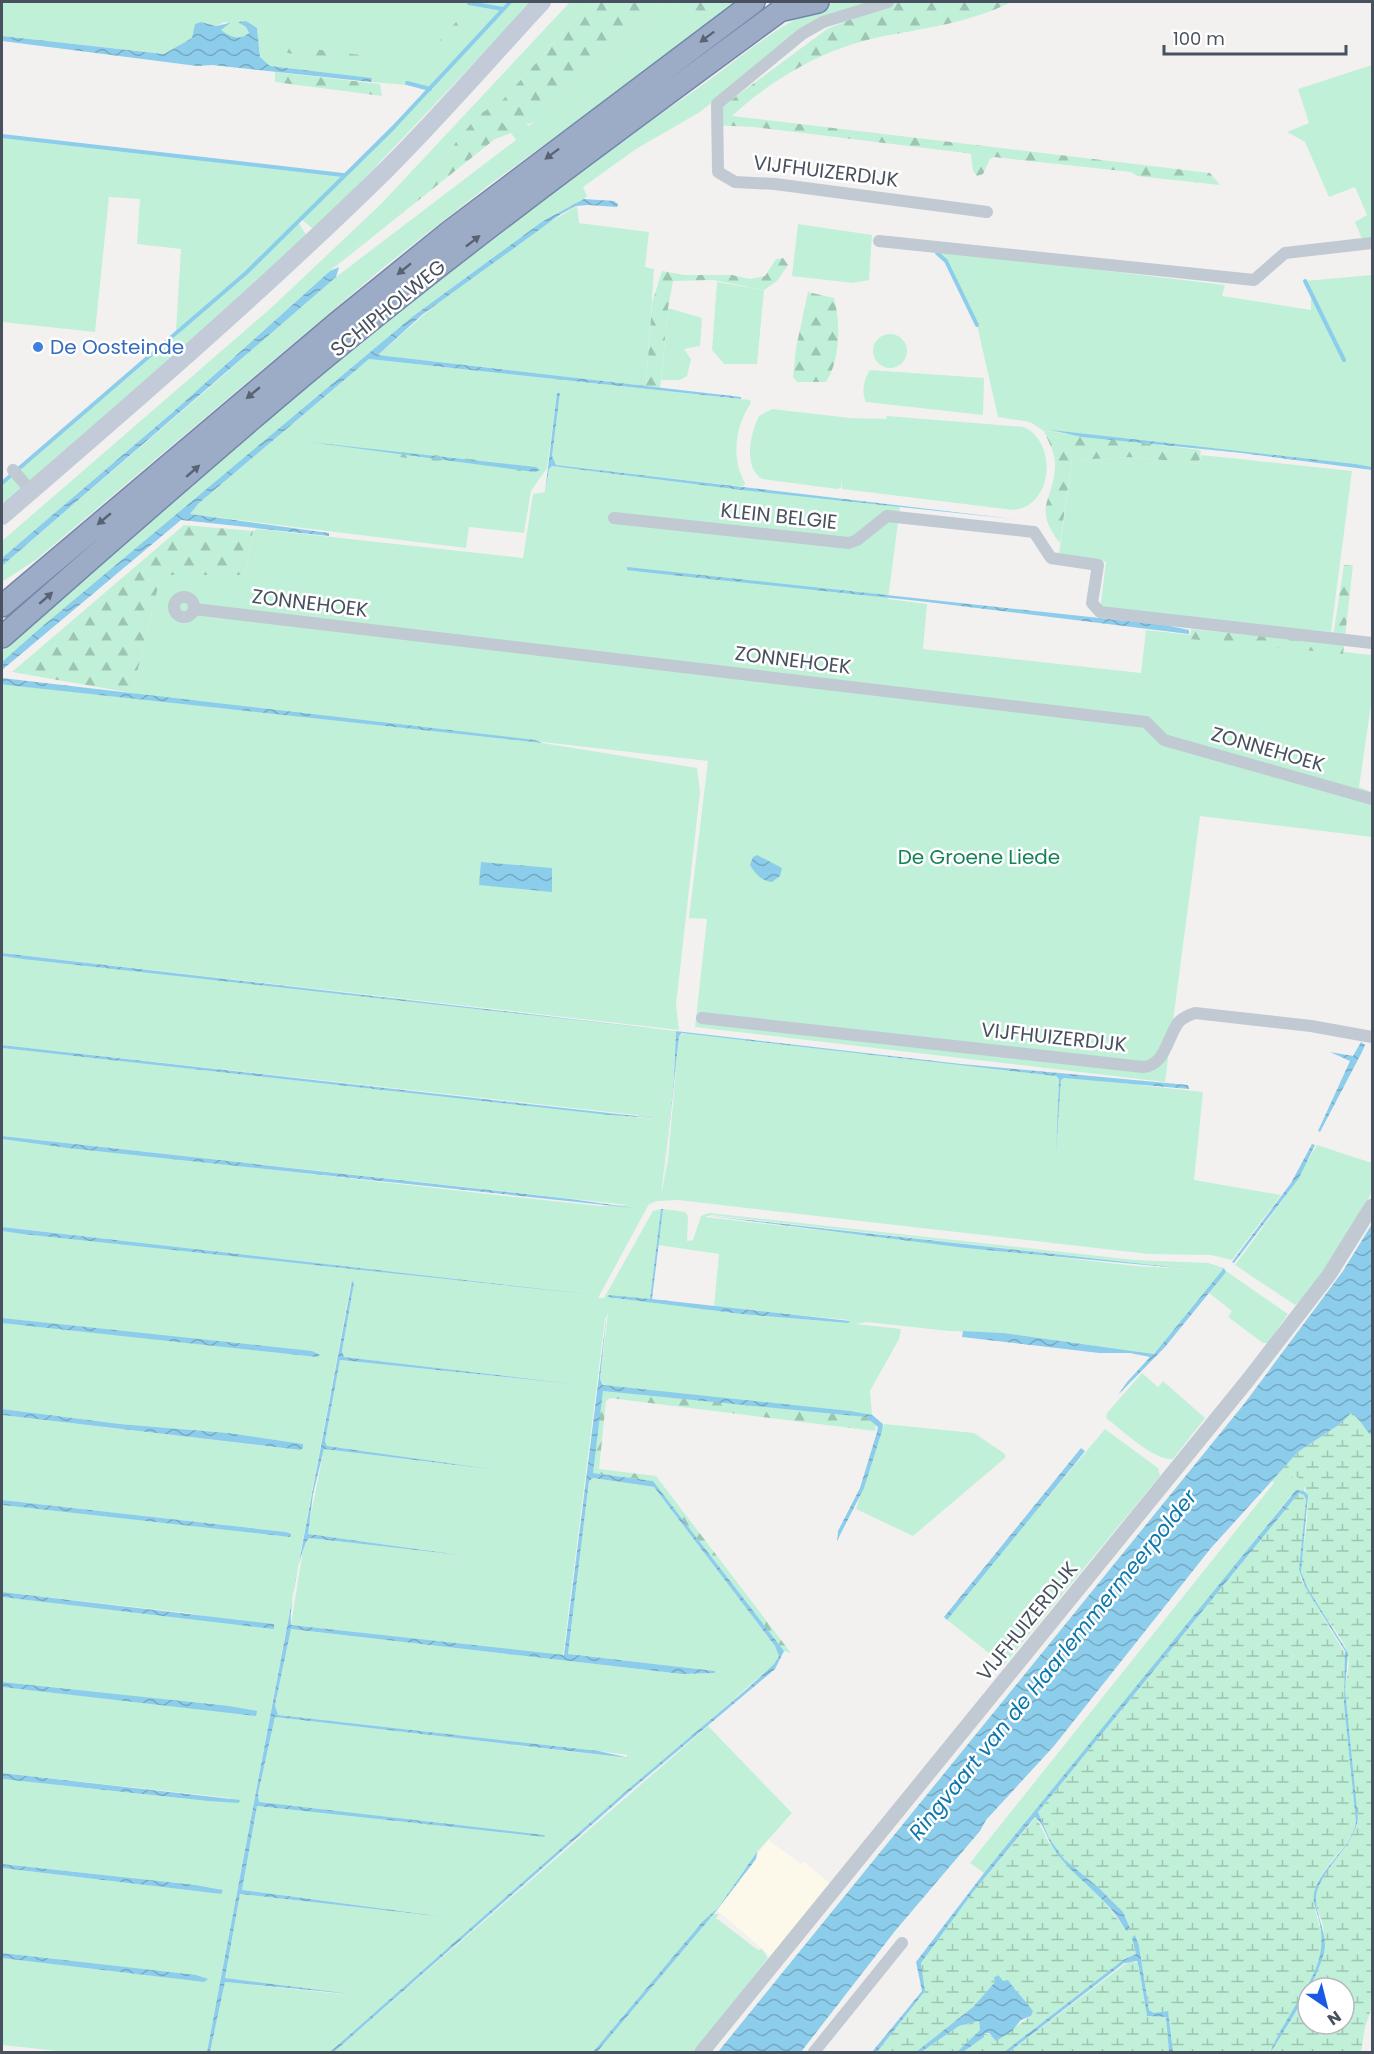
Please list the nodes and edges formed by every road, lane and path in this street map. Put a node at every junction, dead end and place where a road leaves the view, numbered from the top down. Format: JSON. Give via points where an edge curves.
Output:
{"nodes":[{"id":1,"x":542,"y":2,"type":"edge"},
{"id":2,"x":754,"y":2,"type":"edge"},
{"id":3,"x":818,"y":2,"type":"edge"},
{"id":4,"x":888,"y":2,"type":"edge"},
{"id":5,"x":785,"y":6,"type":"edge"},
{"id":6,"x":987,"y":212,"type":"dead end"},
{"id":7,"x":879,"y":241,"type":"dead end"},
{"id":8,"x":1372,"y":243,"type":"edge"},
{"id":9,"x":13,"y":470,"type":"dead end"},
{"id":10,"x":28,"y":487,"type":"junction"},
{"id":11,"x":2,"y":516,"type":"edge"},
{"id":12,"x":614,"y":518,"type":"dead end"},
{"id":13,"x":2,"y":606,"type":"edge"},
{"id":14,"x":194,"y":609,"type":"dead end"},
{"id":15,"x":2,"y":637,"type":"edge"},
{"id":16,"x":1372,"y":643,"type":"edge"},
{"id":17,"x":1372,"y":799,"type":"edge"},
{"id":18,"x":702,"y":1018,"type":"dead end"},
{"id":19,"x":1372,"y":1037,"type":"edge"},
{"id":20,"x":1372,"y":1206,"type":"edge"},
{"id":21,"x":902,"y":1943,"type":"dead end"},
{"id":22,"x":702,"y":2052,"type":"edge"},
{"id":23,"x":814,"y":2052,"type":"edge"}],
"edges":[{"from":1,"to":10,"type":"main road","via":[[390,166],[322,232],[146,393]]},
{"from":2,"to":13,"type":"highway","name":"SCHIPHOLWEG","one_way":true,"via":[[449,232],[328,329]]},
{"from":3,"to":5,"type":"highway"},
{"from":4,"to":6,"type":"street","name":"VIJFHUIZERDIJK","via":[[823,22],[802,34],[717,104],[718,172],[735,182]]},
{"from":15,"to":5,"type":"highway","name":"SCHIPHOLWEG","one_way":true,"via":[[326,358],[619,129]]},
{"from":7,"to":8,"type":"street","via":[[1254,280],[1286,253]]},
{"from":9,"to":10,"type":"street"},
{"from":10,"to":11,"type":"main road"},
{"from":12,"to":16,"type":"street","name":"KLEIN BELGIE","via":[[849,543],[887,516],[1034,532],[1051,558],[1098,565],[1092,603],[1100,612]]},
{"from":14,"to":17,"type":"street","name":"ZONNEHOEK","via":[[1146,722],[1164,740]]},
{"from":18,"to":19,"type":"street","name":"VIJFHUIZERDIJK","via":[[1143,1067],[1160,1059],[1180,1020],[1195,1012]]},
{"from":20,"to":22,"type":"street","name":"VIJFHUIZERDIJK","via":[[1329,1275],[1248,1380]]},
{"from":21,"to":23,"type":"street"}]}
